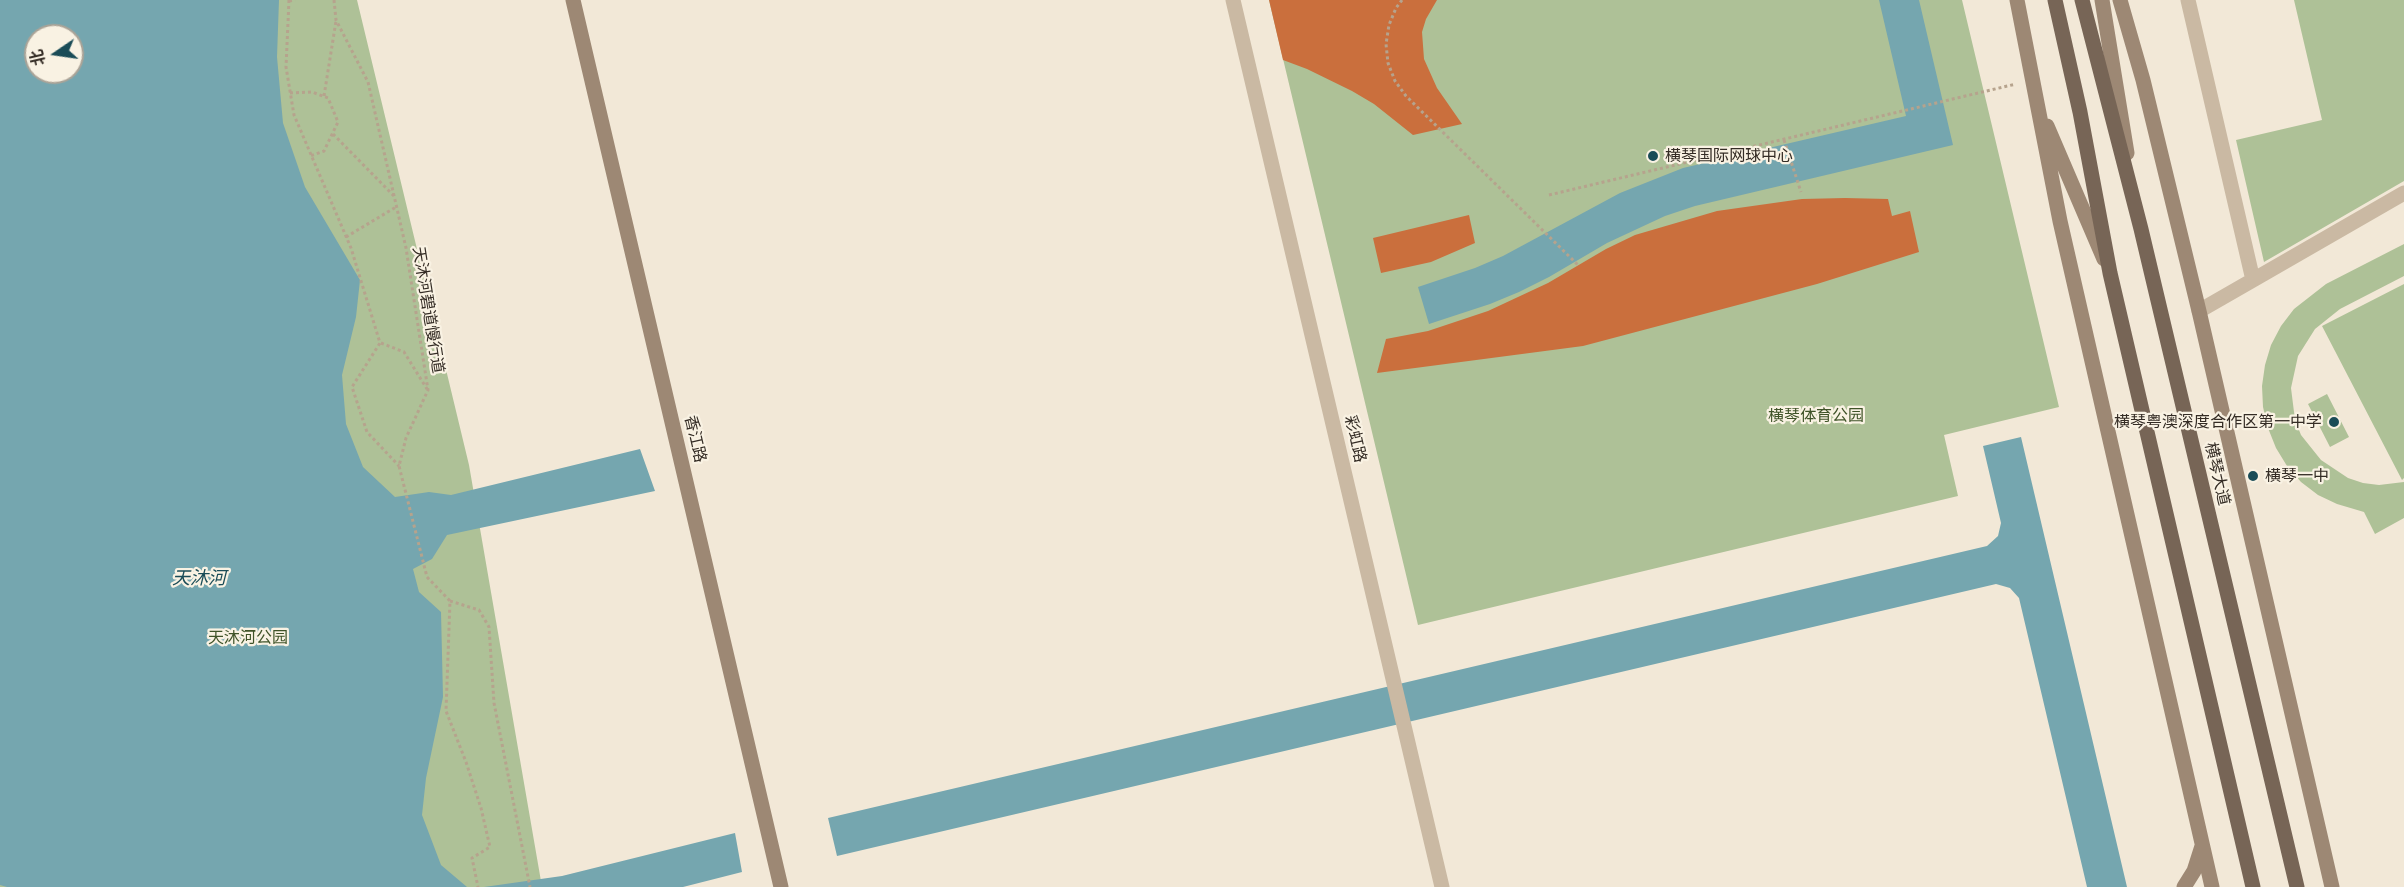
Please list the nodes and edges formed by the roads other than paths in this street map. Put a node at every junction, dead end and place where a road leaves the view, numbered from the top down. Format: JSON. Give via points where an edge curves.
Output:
{"nodes":[{"id":1,"x":573,"y":0,"type":"edge"},
{"id":2,"x":1233,"y":0,"type":"edge"},
{"id":3,"x":2017,"y":0,"type":"edge"},
{"id":4,"x":2055,"y":0,"type":"edge"},
{"id":5,"x":2082,"y":0,"type":"edge"},
{"id":6,"x":2102,"y":0,"type":"edge"},
{"id":7,"x":2120,"y":0,"type":"edge"},
{"id":8,"x":2188,"y":0,"type":"edge"},
{"id":9,"x":2032,"y":87,"type":"junction"},
{"id":10,"x":2404,"y":193,"type":"edge"},
{"id":11,"x":2140,"y":229,"type":"junction"},
{"id":12,"x":2110,"y":273,"type":"junction"},
{"id":13,"x":2253,"y":280,"type":"junction"},
{"id":14,"x":2199,"y":311,"type":"junction"},
{"id":15,"x":2203,"y":843,"type":"junction"},
{"id":16,"x":781,"y":887,"type":"edge"},
{"id":17,"x":1442,"y":887,"type":"edge"},
{"id":18,"x":2184,"y":887,"type":"edge"},
{"id":19,"x":2212,"y":887,"type":"edge"},
{"id":20,"x":2253,"y":887,"type":"edge"},
{"id":21,"x":2296,"y":887,"type":"edge"},
{"id":22,"x":2332,"y":887,"type":"edge"}],
"edges":[{"from":1,"to":16,"type":"main road","name":"香江路"},
{"from":2,"to":17,"type":"street","name":"彩虹路"},
{"from":3,"to":9,"type":"main road"},
{"from":4,"to":12,"type":"main road"},
{"from":5,"to":11,"type":"main road","name":"横琴大道"},
{"from":6,"to":11,"type":"main road"},
{"from":7,"to":14,"type":"main road"},
{"from":8,"to":13,"type":"street"},
{"from":9,"to":12,"type":"main road"},
{"from":9,"to":15,"type":"main road"},
{"from":10,"to":13,"type":"street"},
{"from":11,"to":21,"type":"main road","name":"横琴大道"},
{"from":12,"to":20,"type":"main road"},
{"from":13,"to":14,"type":"street"},
{"from":14,"to":22,"type":"main road"},
{"from":15,"to":18,"type":"main road"},
{"from":15,"to":19,"type":"main road"}]}
